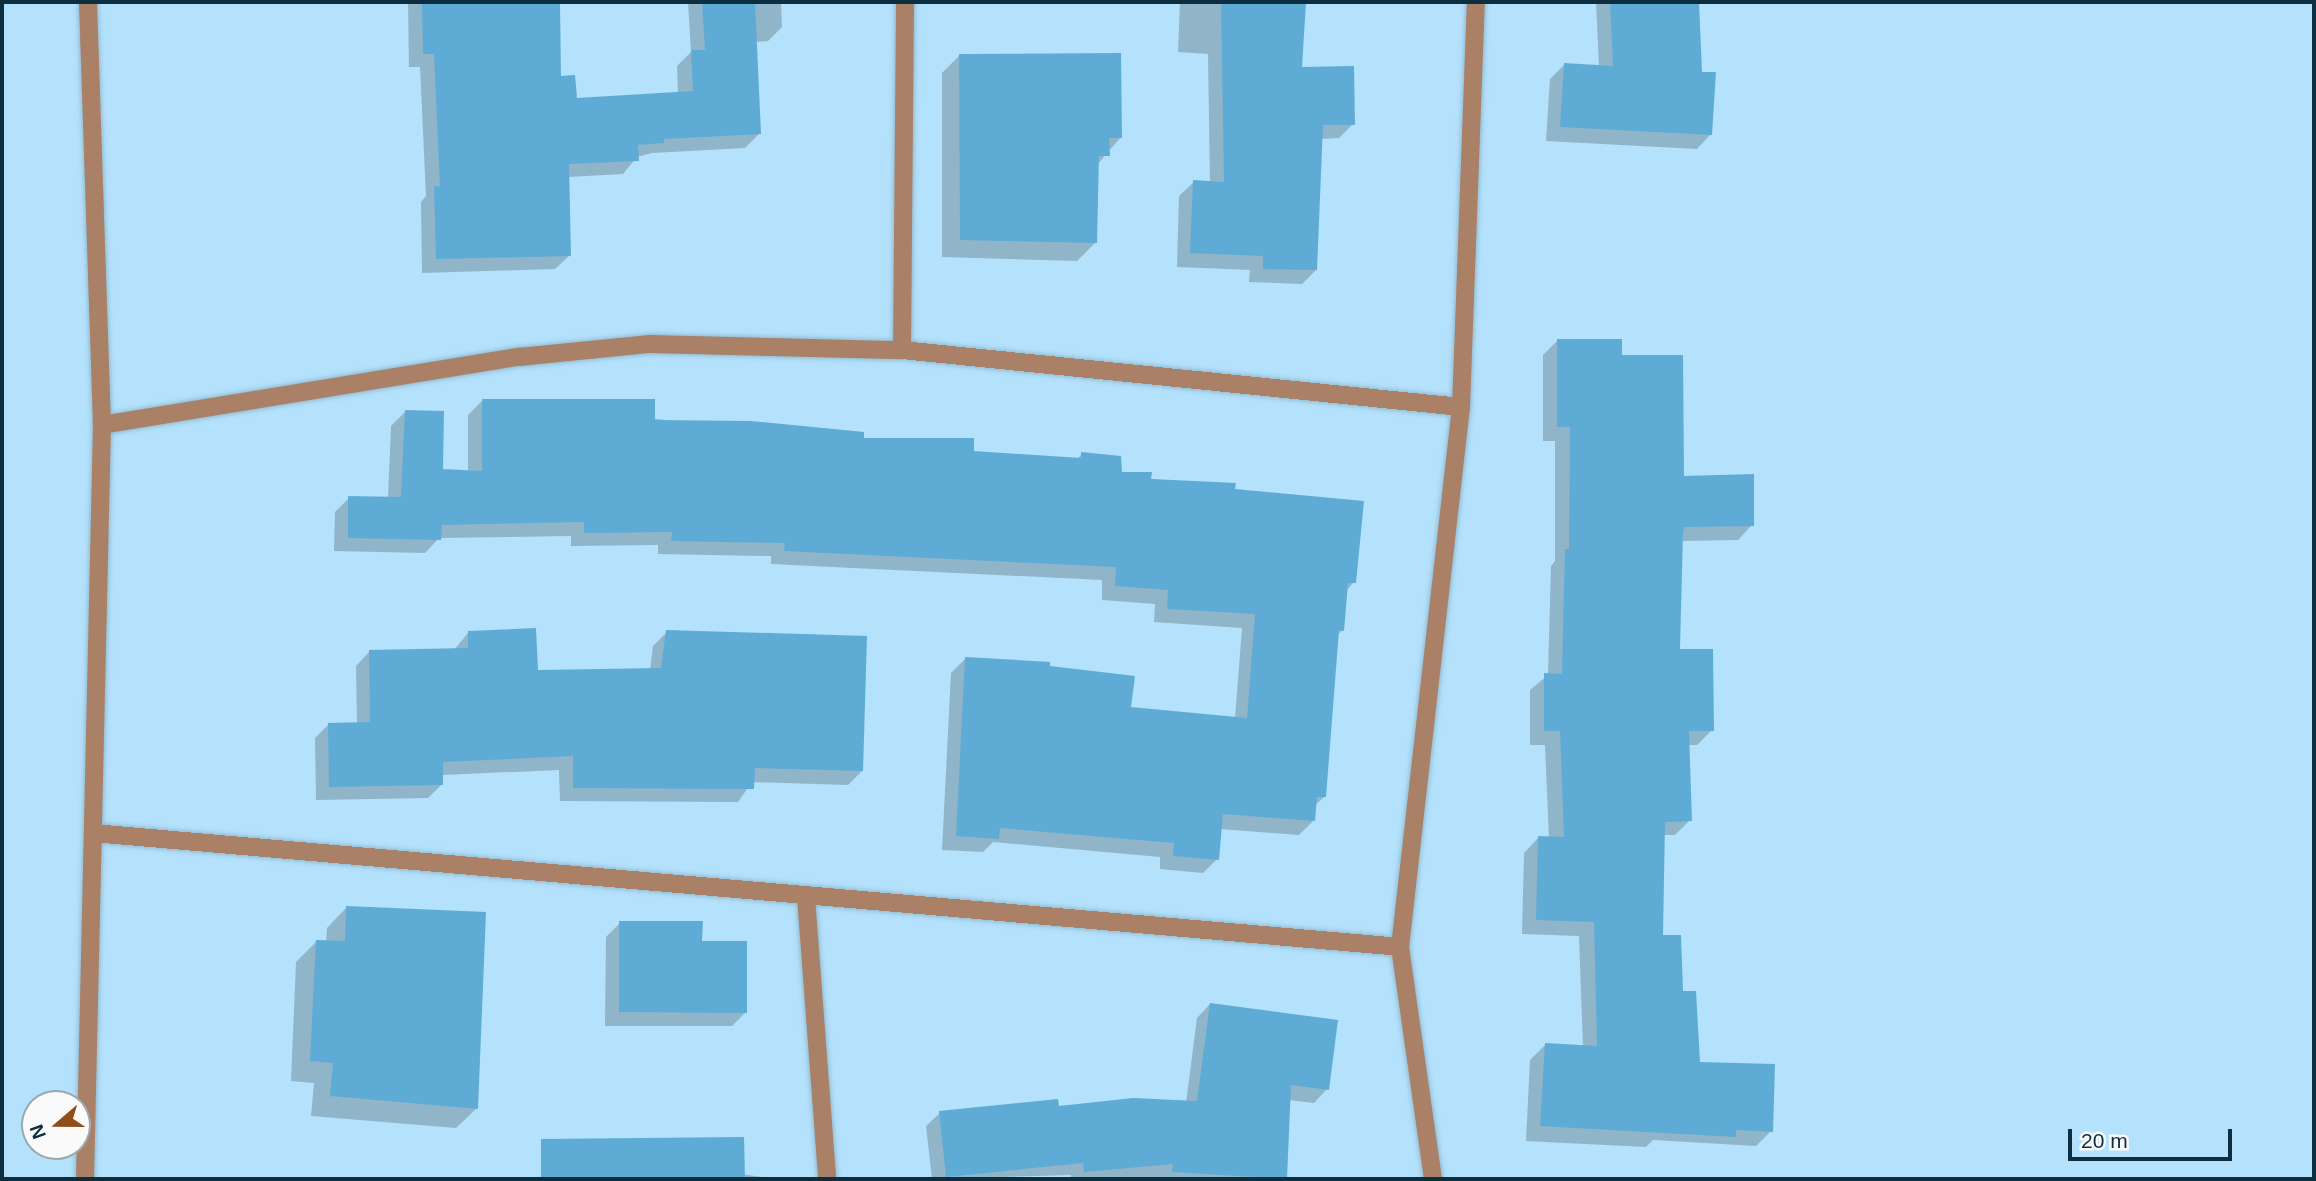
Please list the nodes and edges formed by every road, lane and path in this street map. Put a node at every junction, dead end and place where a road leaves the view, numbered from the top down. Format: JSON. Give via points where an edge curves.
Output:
{"nodes":[{"id":1,"x":88,"y":2,"type":"edge"},
{"id":2,"x":905,"y":2,"type":"edge"},
{"id":3,"x":1476,"y":2,"type":"edge"},
{"id":4,"x":902,"y":350,"type":"junction"},
{"id":5,"x":1461,"y":407,"type":"junction"},
{"id":6,"x":102,"y":425,"type":"junction"},
{"id":7,"x":93,"y":833,"type":"junction"},
{"id":8,"x":806,"y":897,"type":"junction"},
{"id":9,"x":1400,"y":947,"type":"junction"},
{"id":10,"x":85,"y":1179,"type":"edge"},
{"id":11,"x":827,"y":1179,"type":"edge"},
{"id":12,"x":1433,"y":1179,"type":"edge"}],
"edges":[{"from":1,"to":6,"type":"street"},
{"from":2,"to":4,"type":"street"},
{"from":3,"to":5,"type":"street"},
{"from":4,"to":5,"type":"street"},
{"from":4,"to":6,"type":"street","via":[[650,344],[587,349]]},
{"from":5,"to":9,"type":"street"},
{"from":6,"to":7,"type":"street"},
{"from":7,"to":8,"type":"street"},
{"from":7,"to":10,"type":"street"},
{"from":8,"to":9,"type":"street"},
{"from":8,"to":11,"type":"street"},
{"from":9,"to":12,"type":"street"}]}
